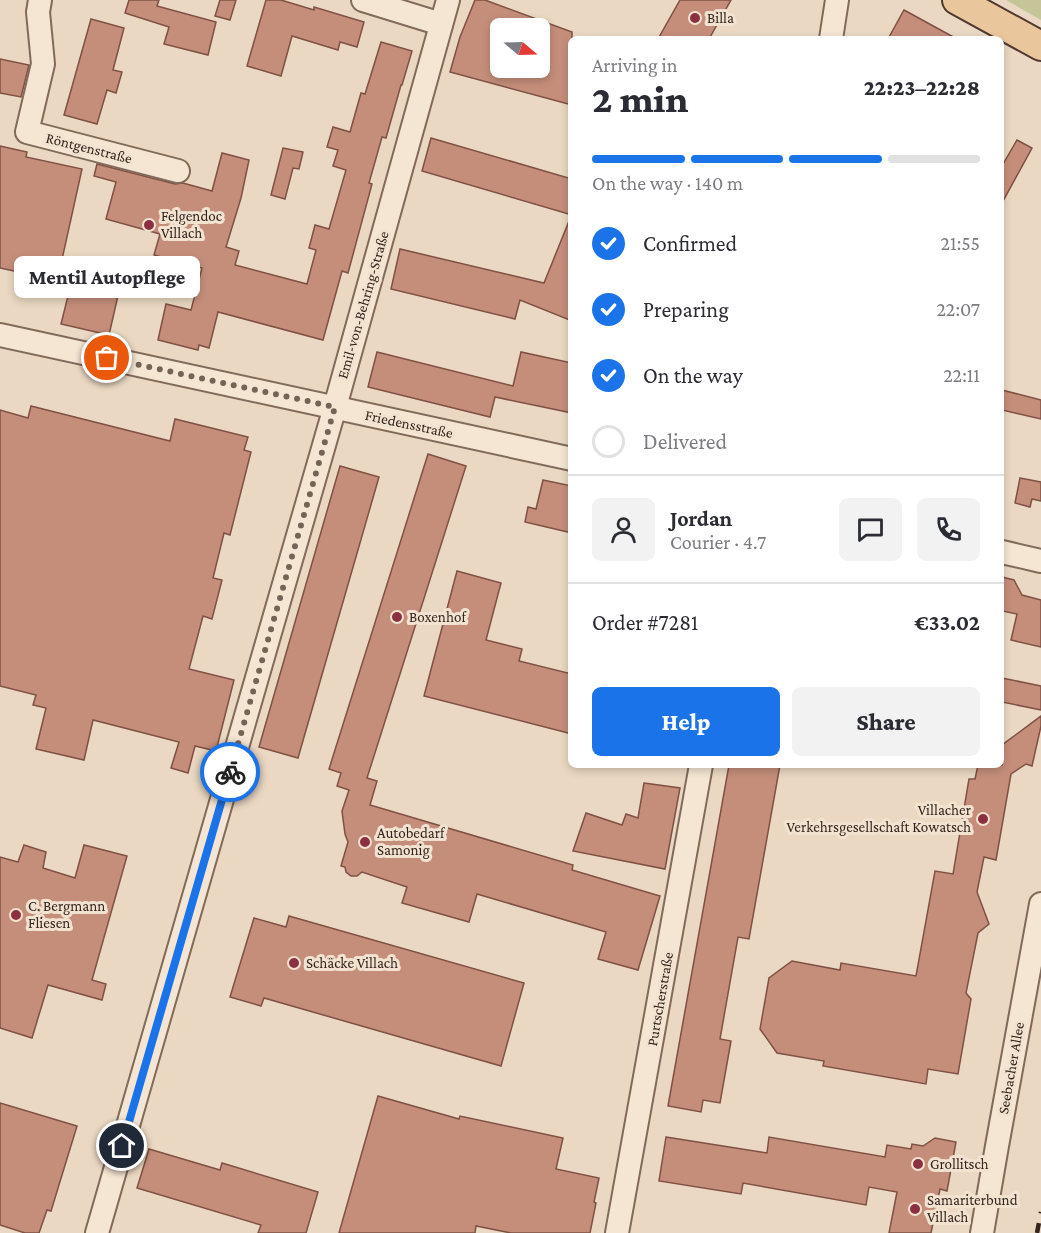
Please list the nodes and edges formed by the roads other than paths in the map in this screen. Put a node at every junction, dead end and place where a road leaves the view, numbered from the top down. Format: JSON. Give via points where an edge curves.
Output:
{"nodes":[{"id":1,"x":40,"y":0,"type":"edge"},
{"id":2,"x":363,"y":0,"type":"edge"},
{"id":3,"x":448,"y":0,"type":"edge"},
{"id":4,"x":837,"y":0,"type":"edge"},
{"id":5,"x":957,"y":0,"type":"edge"},
{"id":6,"x":441,"y":24,"type":"junction"},
{"id":7,"x":831,"y":36,"type":"edge"},
{"id":8,"x":1041,"y":46,"type":"edge"},
{"id":9,"x":178,"y":171,"type":"dead end"},
{"id":10,"x":0,"y":335,"type":"edge"},
{"id":11,"x":335,"y":407,"type":"junction"},
{"id":12,"x":568,"y":458,"type":"edge"},
{"id":13,"x":1004,"y":552,"type":"edge"},
{"id":14,"x":1041,"y":561,"type":"edge"},
{"id":15,"x":700,"y":768,"type":"edge"},
{"id":16,"x":1041,"y":904,"type":"edge"},
{"id":17,"x":97,"y":1233,"type":"edge"},
{"id":18,"x":617,"y":1233,"type":"edge"},
{"id":19,"x":982,"y":1233,"type":"edge"}],
"edges":[{"from":1,"to":9,"type":"street","name":"Röntgenstraße","via":[[43,64],[27,132]]},
{"from":2,"to":6,"type":"street"},
{"from":3,"to":6,"type":"street","name":"Emil-von-Behring-Straße"},
{"from":4,"to":7,"type":"street"},
{"from":5,"to":8,"type":"main road"},
{"from":6,"to":11,"type":"street","name":"Emil-von-Behring-Straße"},
{"from":10,"to":11,"type":"street","name":"Friedensstraße"},
{"from":11,"to":12,"type":"street","name":"Friedensstraße"},
{"from":11,"to":17,"type":"street","name":"Emil-von-Behring-Straße"},
{"from":13,"to":14,"type":"street"},
{"from":15,"to":18,"type":"street","name":"Purtscherstraße"},
{"from":16,"to":19,"type":"street","name":"Seebacher Allee"}]}
